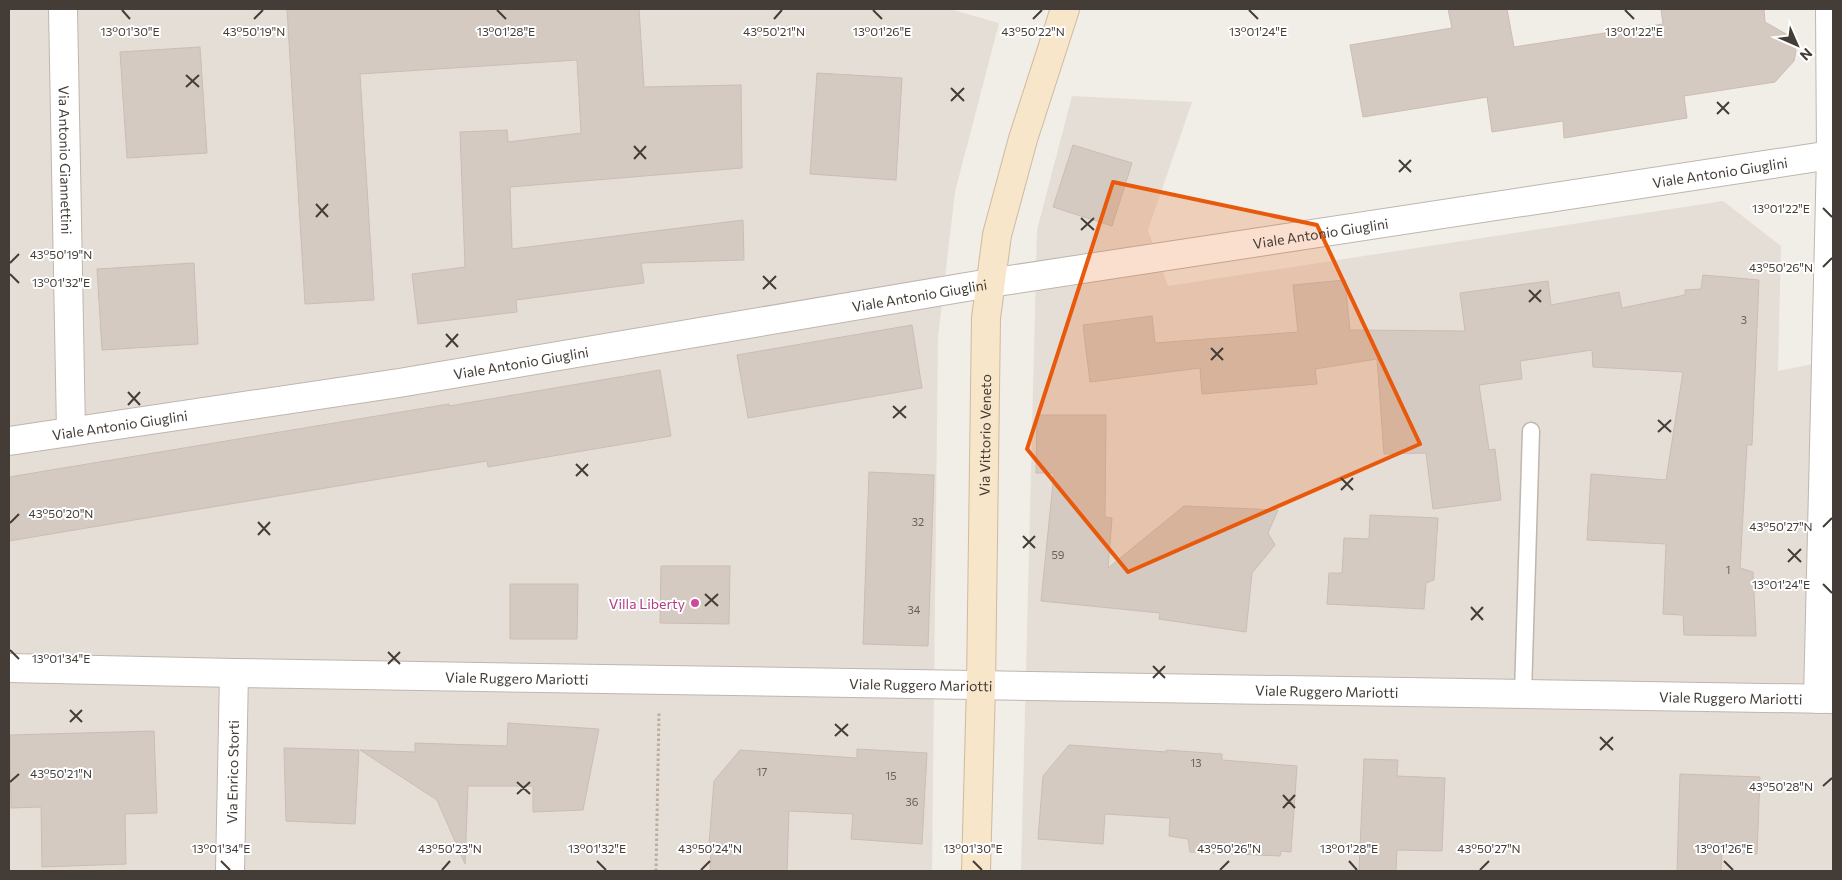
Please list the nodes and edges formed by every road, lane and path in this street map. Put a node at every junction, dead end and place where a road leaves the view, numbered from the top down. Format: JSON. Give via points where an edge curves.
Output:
{"nodes":[{"id":1,"x":63,"y":9,"type":"edge"},
{"id":2,"x":1064,"y":9,"type":"edge"},
{"id":3,"x":1830,"y":9,"type":"edge"},
{"id":4,"x":1831,"y":154,"type":"junction"},
{"id":5,"x":990,"y":283,"type":"junction"},
{"id":6,"x":71,"y":430,"type":"junction"},
{"id":7,"x":1531,"y":432,"type":"dead end"},
{"id":8,"x":9,"y":441,"type":"edge"},
{"id":9,"x":9,"y":668,"type":"edge"},
{"id":10,"x":234,"y":673,"type":"junction"},
{"id":11,"x":658,"y":680,"type":"junction"},
{"id":12,"x":981,"y":685,"type":"junction"},
{"id":13,"x":1523,"y":694,"type":"junction"},
{"id":14,"x":1826,"y":699,"type":"edge"},
{"id":15,"x":230,"y":871,"type":"edge"},
{"id":16,"x":656,"y":871,"type":"edge"},
{"id":17,"x":976,"y":871,"type":"edge"}],
"edges":[{"from":1,"to":6,"type":"street","name":"Via Antonio Giannettini"},
{"from":2,"to":5,"type":"street","name":"Via Vittorio Veneto","via":[[997,235]]},
{"from":3,"to":4,"type":"street"},
{"from":4,"to":5,"type":"street","name":"Viale Antonio Giuglini"},
{"from":4,"to":14,"type":"street"},
{"from":5,"to":6,"type":"street","name":"Viale Antonio Giuglini","via":[[399,383]]},
{"from":5,"to":12,"type":"street","name":"Via Vittorio Veneto","via":[[986,318]]},
{"from":6,"to":8,"type":"street","name":"Viale Antonio Giuglini"},
{"from":7,"to":13,"type":"lane"},
{"from":9,"to":10,"type":"street","name":"Viale Ruggero Mariotti"},
{"from":10,"to":11,"type":"street","name":"Viale Ruggero Mariotti"},
{"from":10,"to":15,"type":"street","name":"Via Enrico Storti"},
{"from":11,"to":12,"type":"street","name":"Viale Ruggero Mariotti"},
{"from":11,"to":16,"type":"path"},
{"from":12,"to":13,"type":"street","name":"Viale Ruggero Mariotti"},
{"from":12,"to":17,"type":"street","name":"Via Vittorio Veneto"},
{"from":13,"to":14,"type":"street","name":"Viale Ruggero Mariotti"}]}
